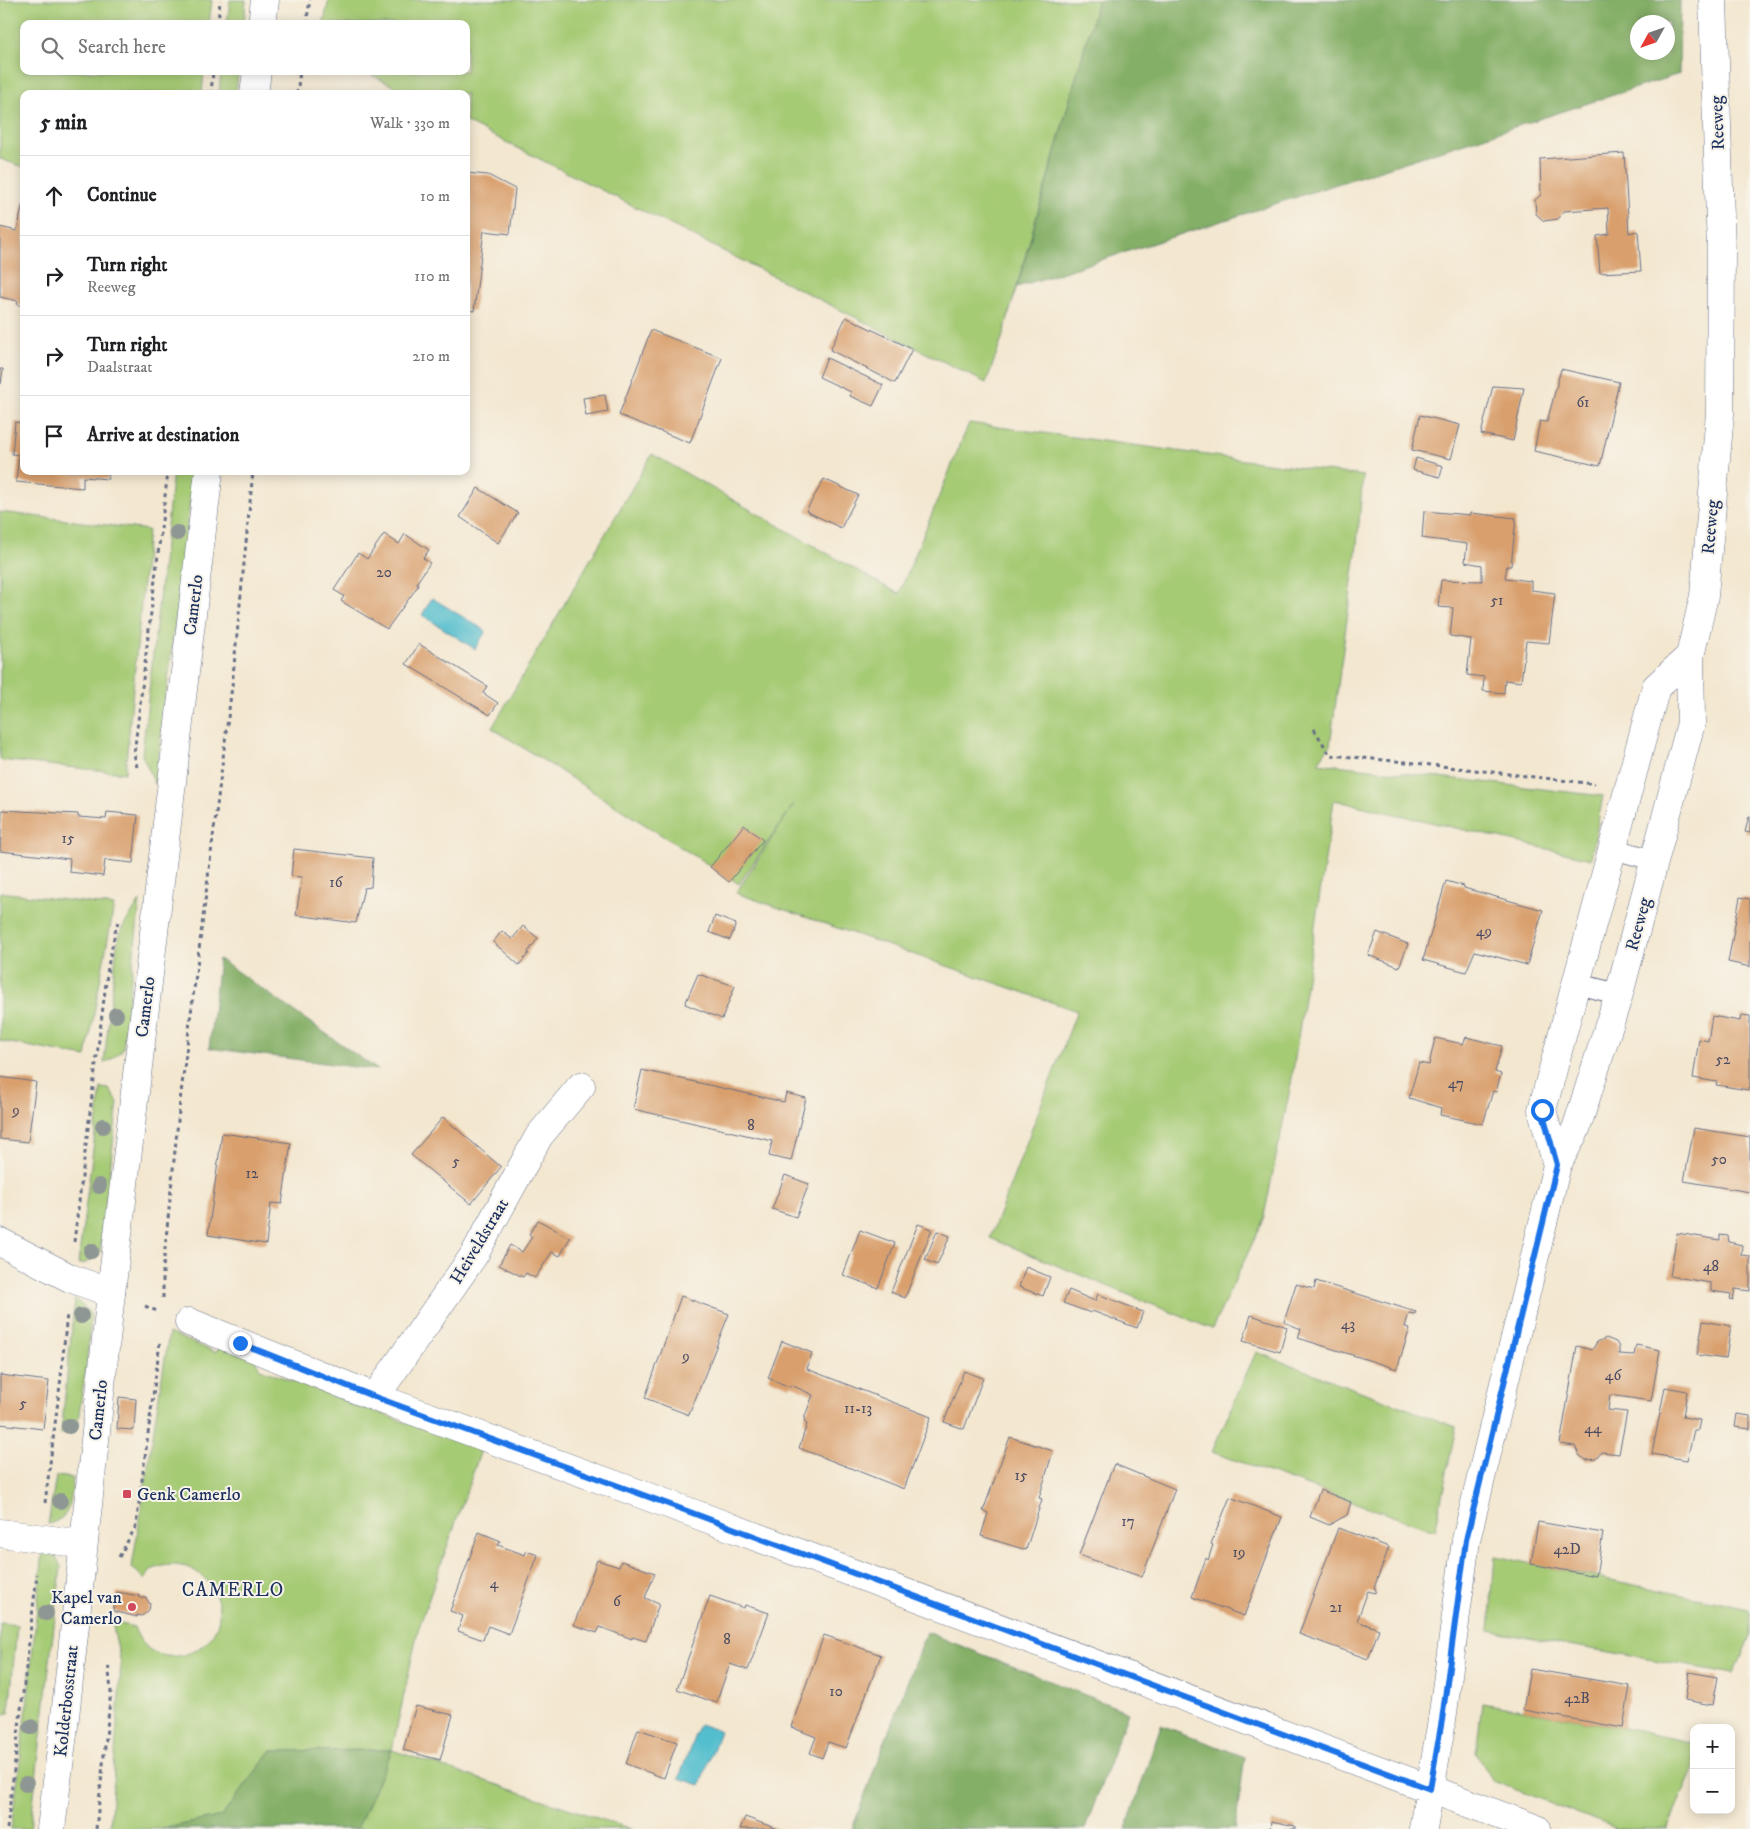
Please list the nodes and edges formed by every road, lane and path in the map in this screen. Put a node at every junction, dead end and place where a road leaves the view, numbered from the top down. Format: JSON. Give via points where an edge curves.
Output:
{"nodes":[{"id":1,"x":220,"y":0,"type":"edge"},
{"id":2,"x":265,"y":0,"type":"edge"},
{"id":3,"x":310,"y":0,"type":"edge"},
{"id":4,"x":1713,"y":0,"type":"edge"},
{"id":5,"x":218,"y":20,"type":"edge"},
{"id":6,"x":262,"y":20,"type":"edge"},
{"id":7,"x":307,"y":20,"type":"edge"},
{"id":8,"x":212,"y":75,"type":"edge"},
{"id":9,"x":256,"y":75,"type":"edge"},
{"id":10,"x":299,"y":75,"type":"edge"},
{"id":11,"x":211,"y":90,"type":"edge"},
{"id":12,"x":255,"y":90,"type":"edge"},
{"id":13,"x":298,"y":90,"type":"edge"},
{"id":14,"x":168,"y":475,"type":"edge"},
{"id":15,"x":209,"y":475,"type":"edge"},
{"id":16,"x":252,"y":475,"type":"edge"},
{"id":17,"x":1690,"y":656,"type":"junction"},
{"id":18,"x":1314,"y":729,"type":"dead end"},
{"id":19,"x":136,"y":736,"type":"dead end"},
{"id":20,"x":1628,"y":792,"type":"junction"},
{"id":21,"x":1613,"y":849,"type":"junction"},
{"id":22,"x":1654,"y":860,"type":"junction"},
{"id":23,"x":120,"y":919,"type":"dead end"},
{"id":24,"x":1576,"y":984,"type":"junction"},
{"id":25,"x":1620,"y":994,"type":"junction"},
{"id":26,"x":582,"y":1086,"type":"dead end"},
{"id":27,"x":1557,"y":1165,"type":"junction"},
{"id":28,"x":0,"y":1242,"type":"edge"},
{"id":29,"x":70,"y":1278,"type":"junction"},
{"id":30,"x":111,"y":1293,"type":"junction"},
{"id":31,"x":137,"y":1303,"type":"dead end"},
{"id":32,"x":163,"y":1304,"type":"dead end"},
{"id":33,"x":176,"y":1318,"type":"joint"},
{"id":34,"x":161,"y":1333,"type":"dead end"},
{"id":35,"x":375,"y":1397,"type":"junction"},
{"id":36,"x":0,"y":1533,"type":"edge"},
{"id":37,"x":83,"y":1544,"type":"junction"},
{"id":38,"x":118,"y":1559,"type":"dead end"},
{"id":39,"x":108,"y":1653,"type":"dead end"},
{"id":40,"x":1430,"y":1789,"type":"junction"},
{"id":41,"x":51,"y":1829,"type":"edge"},
{"id":42,"x":96,"y":1829,"type":"edge"},
{"id":43,"x":1423,"y":1829,"type":"edge"},
{"id":44,"x":1537,"y":1829,"type":"edge"}],
"edges":[{"from":1,"to":5,"type":"path"},
{"from":2,"to":6,"type":"street"},
{"from":3,"to":7,"type":"path"},
{"from":4,"to":17,"type":"street","name":"Reeweg","via":[[1721,251],[1720,413],[1704,596]]},
{"from":8,"to":11,"type":"path"},
{"from":9,"to":12,"type":"street"},
{"from":10,"to":13,"type":"path"},
{"from":14,"to":19,"type":"path"},
{"from":15,"to":30,"type":"street","name":"Camerlo"},
{"from":16,"to":32,"type":"path","via":[[232,686],[180,1101],[163,1268]]},
{"from":17,"to":20,"type":"street","via":[[1656,687]]},
{"from":17,"to":22,"type":"street","name":"Reeweg","via":[[1691,723]]},
{"from":18,"to":20,"type":"path","via":[[1330,755],[1594,784]]},
{"from":20,"to":21,"type":"street"},
{"from":21,"to":22,"type":"lane"},
{"from":21,"to":24,"type":"street"},
{"from":22,"to":25,"type":"street","name":"Reeweg"},
{"from":23,"to":29,"type":"path","via":[[108,966]]},
{"from":24,"to":25,"type":"lane"},
{"from":24,"to":27,"type":"street","via":[[1542,1110]]},
{"from":25,"to":27,"type":"street","name":"Reeweg","via":[[1576,1129]]},
{"from":26,"to":35,"type":"street","name":"Heiveldstraat","via":[[539,1136],[474,1255]]},
{"from":27,"to":40,"type":"street","name":"Reeweg","via":[[1466,1540]]},
{"from":28,"to":29,"type":"street"},
{"from":29,"to":30,"type":"street"},
{"from":30,"to":37,"type":"street","name":"Camerlo"},
{"from":31,"to":33,"type":"path"},
{"from":33,"to":35,"type":"street"},
{"from":34,"to":38,"type":"path","via":[[136,1526]]},
{"from":35,"to":40,"type":"street"},
{"from":36,"to":37,"type":"street"},
{"from":37,"to":41,"type":"street","name":"Kolderbosstraat"},
{"from":39,"to":42,"type":"path","via":[[111,1691]]},
{"from":40,"to":43,"type":"street","name":"Reeweg"},
{"from":40,"to":44,"type":"street"}]}
